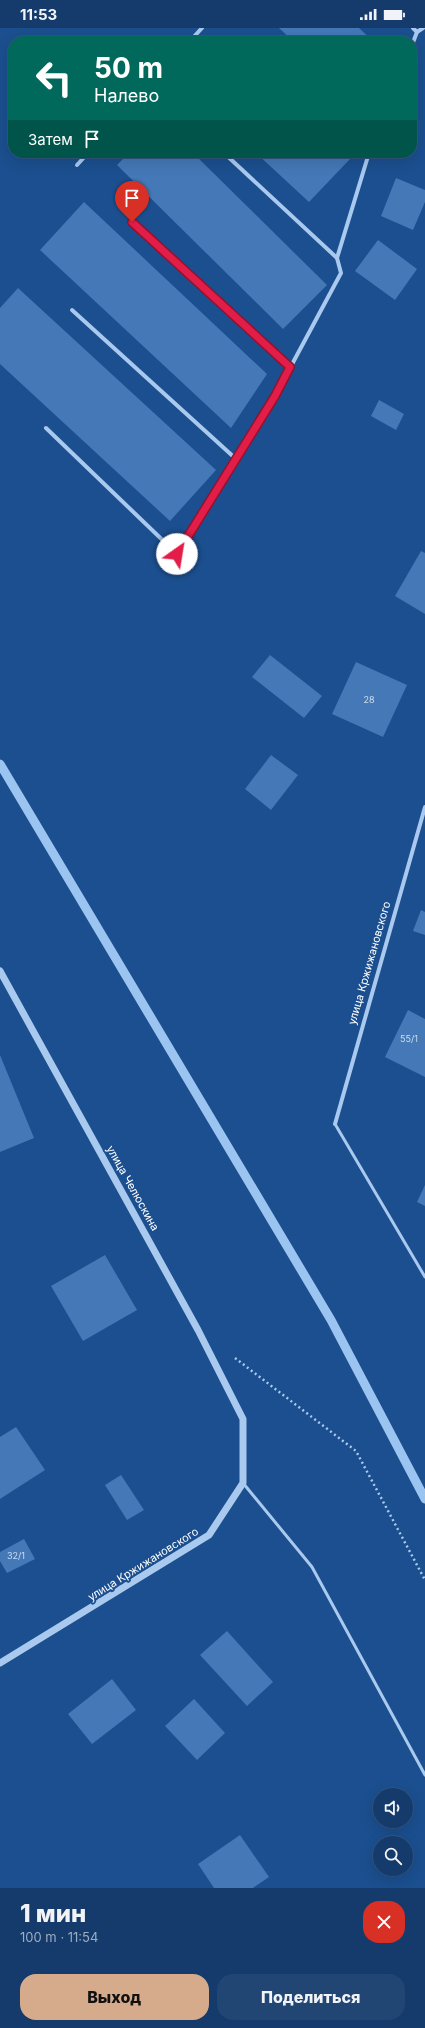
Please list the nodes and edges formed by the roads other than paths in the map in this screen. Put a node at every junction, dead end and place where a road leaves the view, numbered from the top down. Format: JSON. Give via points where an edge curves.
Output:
{"nodes":[{"id":1,"x":202,"y":28,"type":"edge"},
{"id":2,"x":413,"y":28,"type":"edge"},
{"id":3,"x":423,"y":28,"type":"edge"},
{"id":4,"x":417,"y":32,"type":"junction"},
{"id":5,"x":195,"y":36,"type":"edge"},
{"id":6,"x":415,"y":36,"type":"edge"},
{"id":7,"x":83,"y":158,"type":"edge"},
{"id":8,"x":229,"y":158,"type":"edge"},
{"id":9,"x":367,"y":158,"type":"edge"},
{"id":10,"x":77,"y":165,"type":"dead end"},
{"id":11,"x":132,"y":222,"type":"dead end"},
{"id":12,"x":337,"y":258,"type":"junction"},
{"id":13,"x":72,"y":310,"type":"dead end"},
{"id":14,"x":290,"y":367,"type":"junction"},
{"id":15,"x":46,"y":428,"type":"dead end"},
{"id":16,"x":236,"y":459,"type":"junction"},
{"id":17,"x":425,"y":807,"type":"edge"},
{"id":18,"x":0,"y":971,"type":"edge"},
{"id":19,"x":335,"y":1124,"type":"joint"},
{"id":20,"x":425,"y":1277,"type":"edge"},
{"id":21,"x":243,"y":1483,"type":"junction"},
{"id":22,"x":0,"y":1663,"type":"edge"},
{"id":23,"x":425,"y":1775,"type":"edge"}],
"edges":[{"from":1,"to":5,"type":"street"},
{"from":2,"to":4,"type":"street"},
{"from":3,"to":4,"type":"street"},
{"from":4,"to":6,"type":"street"},
{"from":7,"to":10,"type":"street"},
{"from":8,"to":12,"type":"street"},
{"from":9,"to":12,"type":"street"},
{"from":11,"to":14,"type":"street"},
{"from":12,"to":14,"type":"street","via":[[341,273]]},
{"from":13,"to":16,"type":"street"},
{"from":14,"to":16,"type":"street"},
{"from":15,"to":16,"type":"street","via":[[177,554]]},
{"from":17,"to":19,"type":"street","name":"улица Кржижановского"},
{"from":18,"to":21,"type":"street","name":"улица Челюскина","via":[[198,1330],[243,1419]]},
{"from":19,"to":20,"type":"lane"},
{"from":21,"to":22,"type":"street","name":"улица Кржижановского","via":[[209,1536]]},
{"from":21,"to":23,"type":"lane","via":[[312,1567]]}]}
